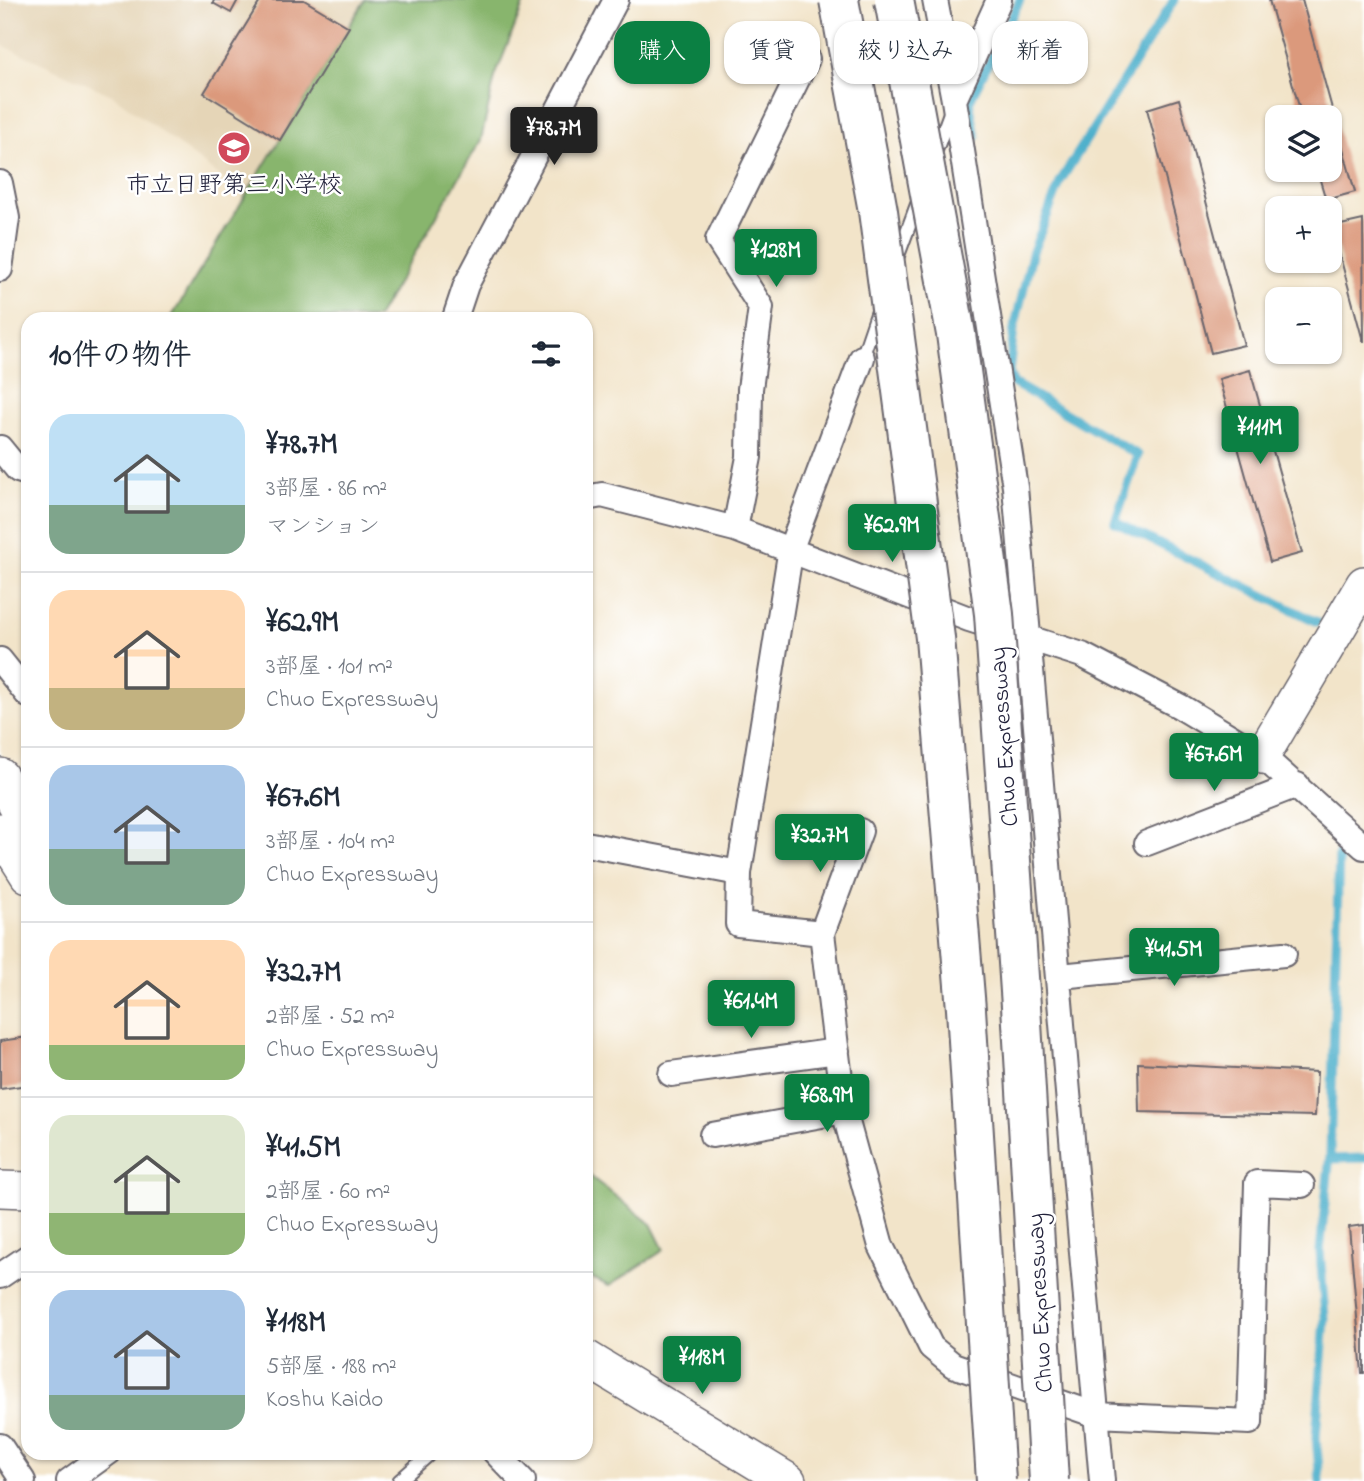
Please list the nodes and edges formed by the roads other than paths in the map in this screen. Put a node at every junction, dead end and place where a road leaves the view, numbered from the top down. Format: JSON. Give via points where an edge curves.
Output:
{"nodes":[{"id":1,"x":616,"y":0,"type":"edge"},
{"id":2,"x":839,"y":0,"type":"edge"},
{"id":3,"x":894,"y":0,"type":"edge"},
{"id":4,"x":935,"y":0,"type":"edge"},
{"id":5,"x":999,"y":0,"type":"edge"},
{"id":6,"x":795,"y":84,"type":"edge"},
{"id":7,"x":954,"y":100,"type":"junction"},
{"id":8,"x":0,"y":183,"type":"edge"},
{"id":9,"x":0,"y":270,"type":"edge"},
{"id":10,"x":457,"y":312,"type":"edge"},
{"id":11,"x":862,"y":358,"type":"joint"},
{"id":12,"x":0,"y":448,"type":"edge"},
{"id":13,"x":21,"y":471,"type":"edge"},
{"id":14,"x":593,"y":497,"type":"edge"},
{"id":15,"x":735,"y":529,"type":"junction"},
{"id":16,"x":790,"y":548,"type":"junction"},
{"id":17,"x":1364,"y":584,"type":"edge"},
{"id":18,"x":1026,"y":635,"type":"junction"},
{"id":19,"x":0,"y":660,"type":"edge"},
{"id":20,"x":21,"y":686,"type":"edge"},
{"id":21,"x":1262,"y":756,"type":"junction"},
{"id":22,"x":0,"y":776,"type":"edge"},
{"id":23,"x":1297,"y":785,"type":"junction"},
{"id":24,"x":21,"y":813,"type":"edge"},
{"id":25,"x":0,"y":831,"type":"edge"},
{"id":26,"x":860,"y":831,"type":"dead end"},
{"id":27,"x":1147,"y":843,"type":"dead end"},
{"id":28,"x":593,"y":845,"type":"edge"},
{"id":29,"x":1364,"y":847,"type":"edge"},
{"id":30,"x":21,"y":864,"type":"edge"},
{"id":31,"x":739,"y":873,"type":"junction"},
{"id":32,"x":822,"y":933,"type":"junction"},
{"id":33,"x":1284,"y":954,"type":"dead end"},
{"id":34,"x":1060,"y":976,"type":"junction"},
{"id":35,"x":836,"y":1051,"type":"junction"},
{"id":36,"x":671,"y":1074,"type":"dead end"},
{"id":37,"x":844,"y":1111,"type":"junction"},
{"id":38,"x":712,"y":1135,"type":"dead end"},
{"id":39,"x":1303,"y":1185,"type":"dead end"},
{"id":40,"x":0,"y":1189,"type":"edge"},
{"id":41,"x":21,"y":1190,"type":"edge"},
{"id":42,"x":21,"y":1262,"type":"edge"},
{"id":43,"x":0,"y":1276,"type":"edge"},
{"id":44,"x":593,"y":1362,"type":"edge"},
{"id":45,"x":1096,"y":1415,"type":"junction"},
{"id":46,"x":0,"y":1446,"type":"edge"},
{"id":47,"x":98,"y":1460,"type":"edge"},
{"id":48,"x":423,"y":1460,"type":"edge"},
{"id":49,"x":503,"y":1460,"type":"edge"},
{"id":50,"x":23,"y":1481,"type":"edge"},
{"id":51,"x":69,"y":1481,"type":"edge"},
{"id":52,"x":399,"y":1481,"type":"edge"},
{"id":53,"x":523,"y":1481,"type":"edge"},
{"id":54,"x":788,"y":1481,"type":"edge"},
{"id":55,"x":996,"y":1481,"type":"edge"},
{"id":56,"x":1049,"y":1481,"type":"edge"},
{"id":57,"x":1102,"y":1481,"type":"edge"}],
"edges":[{"from":1,"to":10,"type":"street","via":[[466,285]]},
{"from":2,"to":55,"type":"highway","bridge":true,"via":[[878,211],[934,638],[966,1009]]},
{"from":3,"to":56,"type":"highway","name":"Chuo Expressway","bridge":true,"via":[[956,334],[994,614]]},
{"from":4,"to":7,"type":"street"},
{"from":5,"to":7,"type":"street"},
{"from":6,"to":15,"type":"street","via":[[718,240],[761,307],[750,389],[749,457]]},
{"from":7,"to":11,"type":"lane"},
{"from":7,"to":18,"type":"street","via":[[1015,487]]},
{"from":8,"to":9,"type":"street","via":[[7,218]]},
{"from":11,"to":16,"type":"street"},
{"from":12,"to":13,"type":"street"},
{"from":14,"to":15,"type":"street","via":[[602,495]]},
{"from":15,"to":16,"type":"street"},
{"from":16,"to":18,"type":"street","via":[[970,619]]},
{"from":16,"to":31,"type":"street"},
{"from":17,"to":21,"type":"street"},
{"from":18,"to":21,"type":"street","via":[[1103,665]]},
{"from":18,"to":34,"type":"street"},
{"from":19,"to":20,"type":"street"},
{"from":21,"to":23,"type":"street"},
{"from":22,"to":24,"type":"street"},
{"from":23,"to":27,"type":"street"},
{"from":23,"to":29,"type":"street"},
{"from":25,"to":30,"type":"street"},
{"from":26,"to":32,"type":"street"},
{"from":28,"to":31,"type":"street"},
{"from":31,"to":32,"type":"street","via":[[738,925]]},
{"from":32,"to":35,"type":"street"},
{"from":33,"to":34,"type":"street"},
{"from":34,"to":45,"type":"street"},
{"from":35,"to":36,"type":"street"},
{"from":35,"to":37,"type":"street"},
{"from":37,"to":38,"type":"street"},
{"from":37,"to":45,"type":"street","via":[[881,1246],[931,1347],[953,1365]]},
{"from":39,"to":45,"type":"street","via":[[1257,1183],[1250,1422]]},
{"from":40,"to":41,"type":"street"},
{"from":42,"to":43,"type":"street"},
{"from":44,"to":54,"type":"street"},
{"from":45,"to":57,"type":"street"},
{"from":46,"to":50,"type":"street"},
{"from":47,"to":51,"type":"street"},
{"from":48,"to":52,"type":"lane"},
{"from":49,"to":53,"type":"street"}]}
